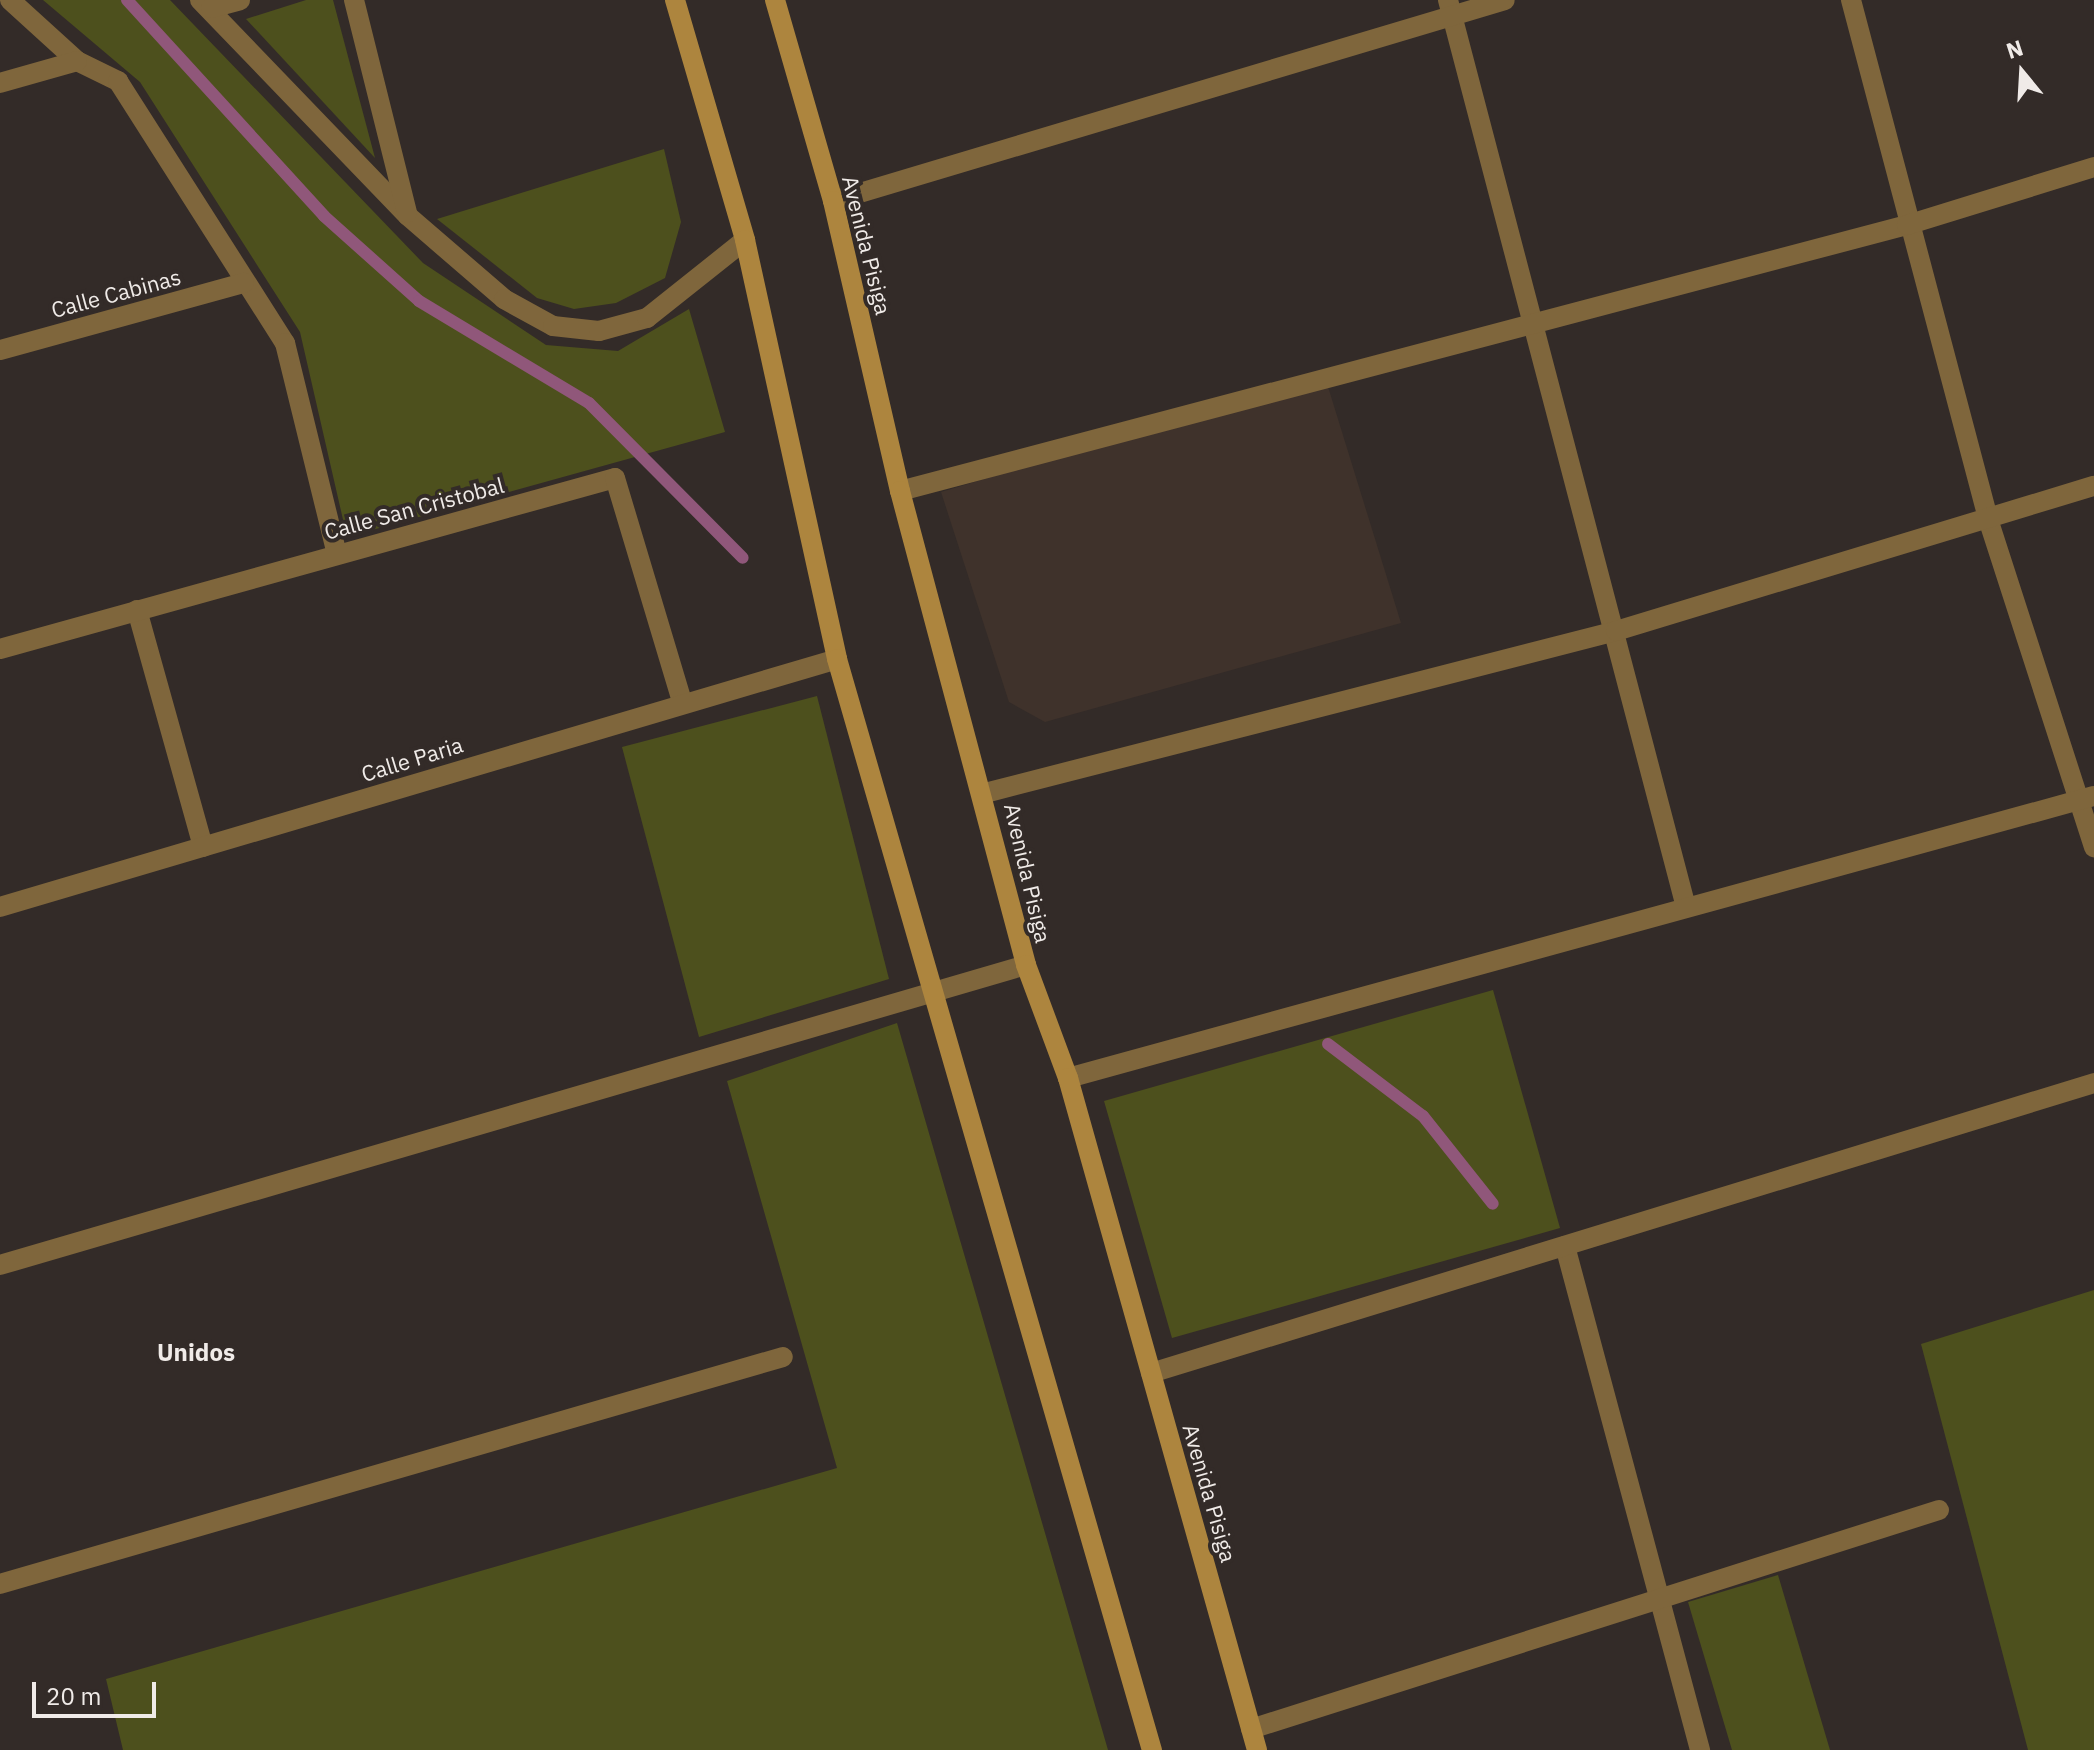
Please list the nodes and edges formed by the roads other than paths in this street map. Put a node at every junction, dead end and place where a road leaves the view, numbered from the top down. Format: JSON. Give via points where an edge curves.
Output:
{"nodes":[{"id":1,"x":10,"y":0,"type":"edge"},
{"id":2,"x":240,"y":0,"type":"edge"},
{"id":3,"x":354,"y":0,"type":"edge"},
{"id":4,"x":675,"y":0,"type":"edge"},
{"id":5,"x":775,"y":0,"type":"edge"},
{"id":6,"x":1505,"y":0,"type":"edge"},
{"id":7,"x":1851,"y":0,"type":"edge"},
{"id":8,"x":206,"y":4,"type":"edge"},
{"id":9,"x":1450,"y":6,"type":"edge"},
{"id":10,"x":77,"y":61,"type":"junction"},
{"id":11,"x":0,"y":83,"type":"edge"},
{"id":12,"x":2094,"y":167,"type":"edge"},
{"id":13,"x":833,"y":201,"type":"junction"},
{"id":14,"x":408,"y":216,"type":"junction"},
{"id":15,"x":1907,"y":225,"type":"junction"},
{"id":16,"x":745,"y":240,"type":"junction"},
{"id":17,"x":244,"y":283,"type":"junction"},
{"id":18,"x":1529,"y":323,"type":"junction"},
{"id":19,"x":0,"y":350,"type":"edge"},
{"id":20,"x":2094,"y":486,"type":"edge"},
{"id":21,"x":900,"y":491,"type":"junction"},
{"id":22,"x":1989,"y":522,"type":"junction"},
{"id":23,"x":337,"y":554,"type":"junction"},
{"id":24,"x":137,"y":610,"type":"junction"},
{"id":25,"x":1616,"y":631,"type":"junction"},
{"id":26,"x":0,"y":649,"type":"edge"},
{"id":27,"x":837,"y":659,"type":"junction"},
{"id":28,"x":683,"y":704,"type":"junction"},
{"id":29,"x":985,"y":793,"type":"junction"},
{"id":30,"x":2086,"y":798,"type":"edge"},
{"id":31,"x":203,"y":847,"type":"junction"},
{"id":32,"x":2094,"y":848,"type":"edge"},
{"id":33,"x":0,"y":907,"type":"edge"},
{"id":34,"x":1686,"y":907,"type":"junction"},
{"id":35,"x":1026,"y":965,"type":"junction"},
{"id":36,"x":934,"y":990,"type":"junction"},
{"id":37,"x":1068,"y":1078,"type":"junction"},
{"id":38,"x":2094,"y":1083,"type":"edge"},
{"id":39,"x":1565,"y":1246,"type":"junction"},
{"id":40,"x":0,"y":1265,"type":"edge"},
{"id":41,"x":783,"y":1357,"type":"dead end"},
{"id":42,"x":1151,"y":1373,"type":"junction"},
{"id":43,"x":1939,"y":1510,"type":"dead end"},
{"id":44,"x":0,"y":1584,"type":"edge"},
{"id":45,"x":1660,"y":1599,"type":"junction"},
{"id":46,"x":1251,"y":1729,"type":"junction"},
{"id":47,"x":1152,"y":1750,"type":"edge"},
{"id":48,"x":1257,"y":1750,"type":"edge"},
{"id":49,"x":1700,"y":1750,"type":"edge"}],
"edges":[{"from":1,"to":10,"type":"street"},
{"from":2,"to":8,"type":"street"},
{"from":3,"to":14,"type":"street"},
{"from":4,"to":16,"type":"street"},
{"from":5,"to":13,"type":"street","name":"Avenida Pisiga"},
{"from":6,"to":9,"type":"street"},
{"from":7,"to":15,"type":"street"},
{"from":8,"to":14,"type":"street"},
{"from":9,"to":13,"type":"street"},
{"from":9,"to":18,"type":"street"},
{"from":10,"to":11,"type":"street"},
{"from":10,"to":17,"type":"street","via":[[118,81]]},
{"from":12,"to":15,"type":"street"},
{"from":13,"to":21,"type":"street","name":"Avenida Pisiga"},
{"from":14,"to":16,"type":"street","via":[[504,299],[553,326],[599,331],[647,318]]},
{"from":15,"to":18,"type":"street"},
{"from":15,"to":22,"type":"street"},
{"from":16,"to":27,"type":"street"},
{"from":17,"to":19,"type":"street","name":"Calle Cabinas"},
{"from":17,"to":23,"type":"street","via":[[285,343]]},
{"from":18,"to":21,"type":"street"},
{"from":18,"to":25,"type":"street"},
{"from":20,"to":22,"type":"street"},
{"from":21,"to":29,"type":"street","name":"Avenida Pisiga"},
{"from":22,"to":25,"type":"street"},
{"from":22,"to":30,"type":"street"},
{"from":23,"to":24,"type":"street","name":"Calle San Cristobal"},
{"from":23,"to":28,"type":"street","name":"Calle San Cristobal","via":[[615,478]]},
{"from":24,"to":26,"type":"street","name":"Calle San Cristobal"},
{"from":24,"to":31,"type":"street"},
{"from":25,"to":29,"type":"street"},
{"from":25,"to":34,"type":"street"},
{"from":27,"to":28,"type":"street","name":"Calle Paria"},
{"from":27,"to":36,"type":"street"},
{"from":28,"to":31,"type":"street","name":"Calle Paria"},
{"from":29,"to":35,"type":"street","name":"Avenida Pisiga"},
{"from":30,"to":32,"type":"street"},
{"from":30,"to":34,"type":"street"},
{"from":31,"to":33,"type":"street","name":"Calle Paria"},
{"from":34,"to":37,"type":"street"},
{"from":35,"to":36,"type":"street"},
{"from":35,"to":37,"type":"street","name":"Avenida Pisiga"},
{"from":36,"to":40,"type":"street"},
{"from":36,"to":47,"type":"street"},
{"from":37,"to":42,"type":"street","name":"Avenida Pisiga"},
{"from":38,"to":39,"type":"street"},
{"from":39,"to":42,"type":"street"},
{"from":39,"to":45,"type":"street"},
{"from":41,"to":44,"type":"street"},
{"from":42,"to":46,"type":"street","name":"Avenida Pisiga"},
{"from":43,"to":45,"type":"street"},
{"from":45,"to":46,"type":"street"},
{"from":45,"to":49,"type":"street"},
{"from":46,"to":48,"type":"street","name":"Avenida Pisiga"}]}
